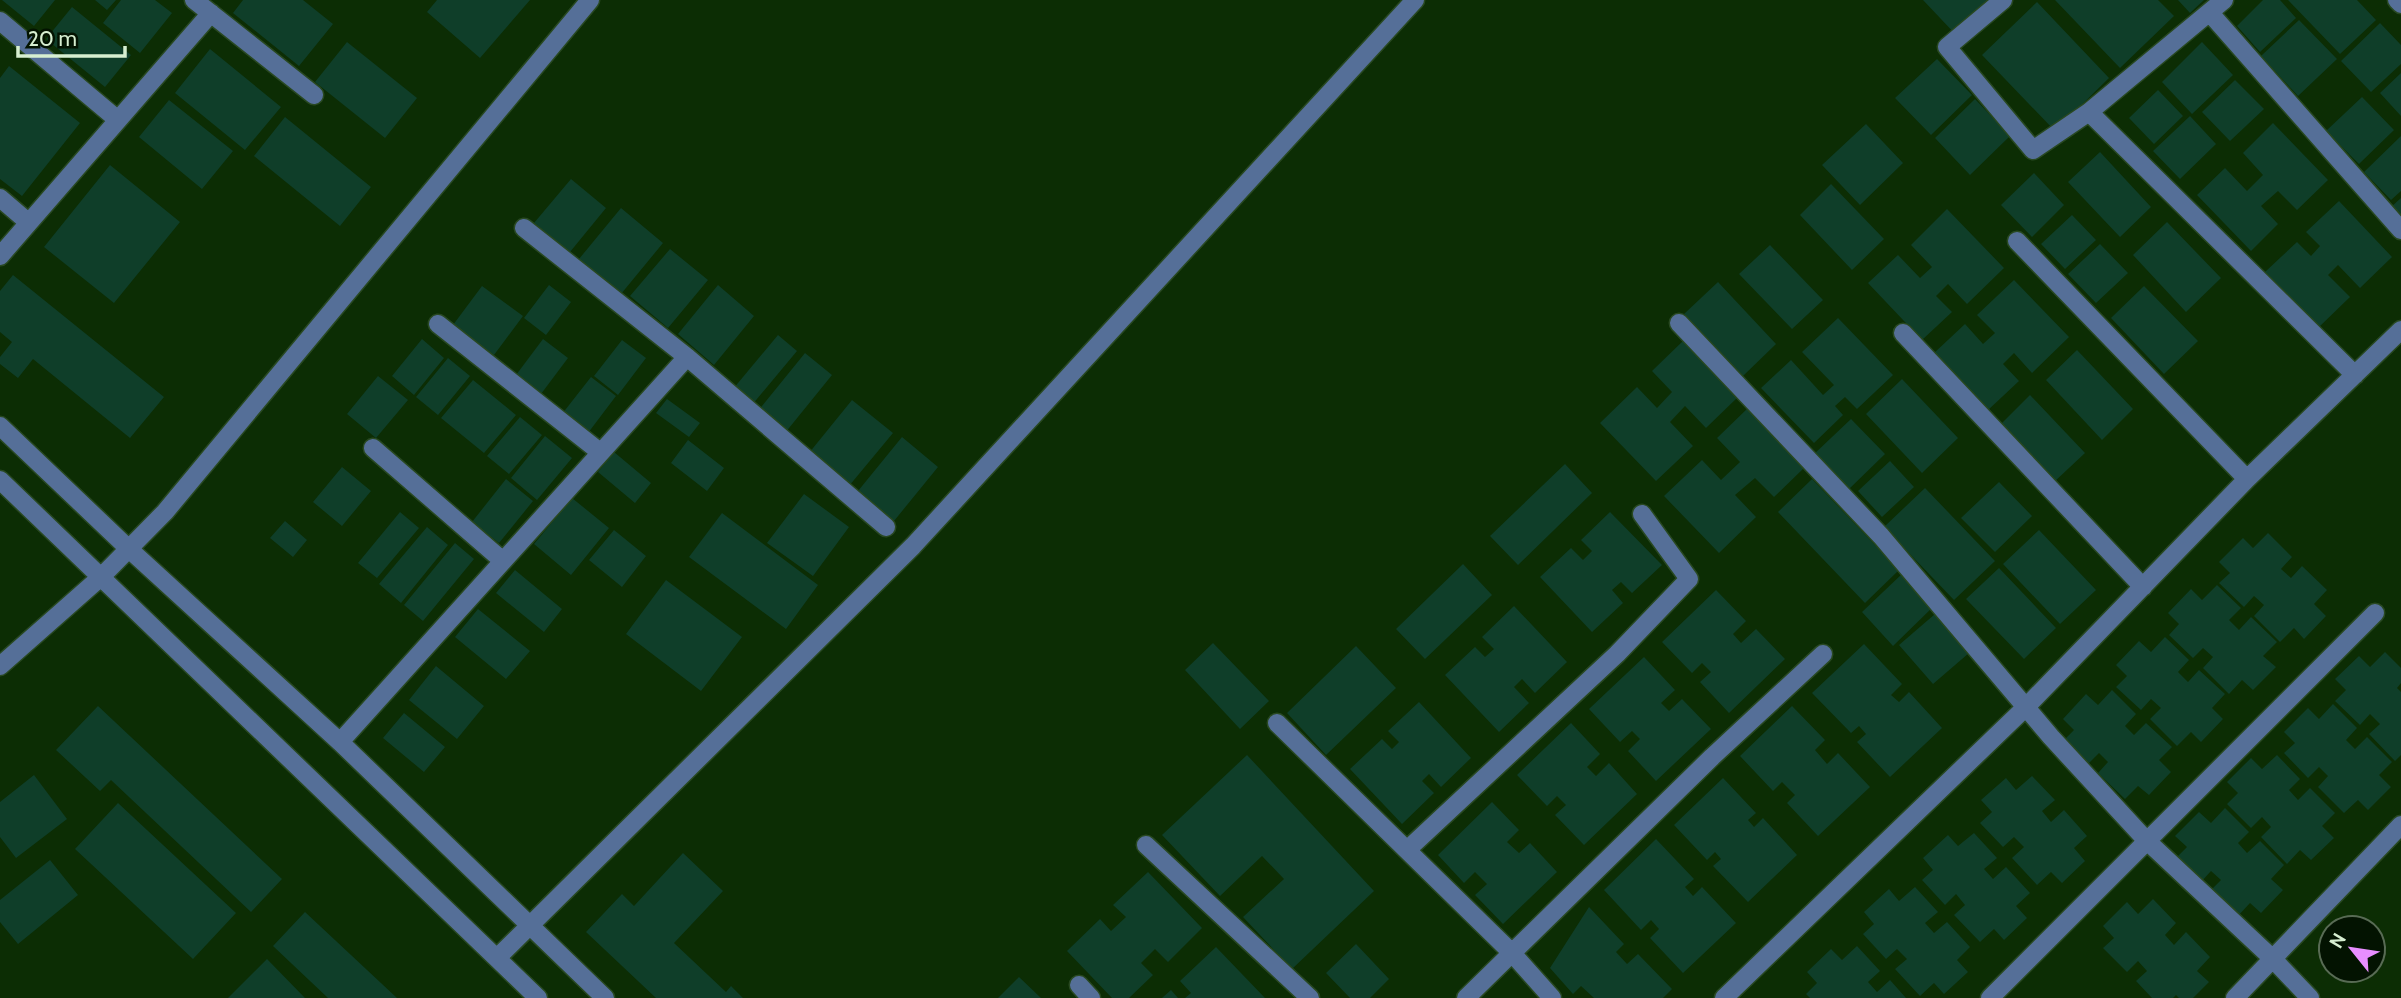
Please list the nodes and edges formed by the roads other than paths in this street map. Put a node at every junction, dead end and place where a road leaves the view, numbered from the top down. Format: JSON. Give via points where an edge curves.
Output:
{"nodes":[{"id":1,"x":194,"y":0,"type":"edge"},
{"id":2,"x":590,"y":0,"type":"edge"},
{"id":3,"x":1415,"y":0,"type":"edge"},
{"id":4,"x":2003,"y":0,"type":"edge"},
{"id":5,"x":2224,"y":0,"type":"edge"},
{"id":6,"x":2397,"y":0,"type":"edge"},
{"id":7,"x":2401,"y":4,"type":"edge"},
{"id":8,"x":211,"y":13,"type":"junction"},
{"id":9,"x":2210,"y":13,"type":"junction"},
{"id":10,"x":0,"y":21,"type":"edge"},
{"id":11,"x":314,"y":95,"type":"dead end"},
{"id":12,"x":2089,"y":112,"type":"junction"},
{"id":13,"x":118,"y":120,"type":"junction"},
{"id":14,"x":0,"y":198,"type":"edge"},
{"id":15,"x":28,"y":222,"type":"junction"},
{"id":16,"x":524,"y":228,"type":"dead end"},
{"id":17,"x":2401,"y":230,"type":"edge"},
{"id":18,"x":2017,"y":241,"type":"dead end"},
{"id":19,"x":0,"y":256,"type":"edge"},
{"id":20,"x":1679,"y":323,"type":"dead end"},
{"id":21,"x":438,"y":324,"type":"dead end"},
{"id":22,"x":2401,"y":330,"type":"edge"},
{"id":23,"x":1903,"y":333,"type":"dead end"},
{"id":24,"x":687,"y":357,"type":"junction"},
{"id":25,"x":2355,"y":375,"type":"junction"},
{"id":26,"x":0,"y":425,"type":"edge"},
{"id":27,"x":373,"y":448,"type":"dead end"},
{"id":28,"x":600,"y":452,"type":"junction"},
{"id":29,"x":2247,"y":479,"type":"junction"},
{"id":30,"x":0,"y":480,"type":"edge"},
{"id":31,"x":1642,"y":514,"type":"dead end"},
{"id":32,"x":886,"y":527,"type":"dead end"},
{"id":33,"x":129,"y":549,"type":"junction"},
{"id":34,"x":503,"y":561,"type":"junction"},
{"id":35,"x":102,"y":576,"type":"junction"},
{"id":36,"x":2143,"y":587,"type":"junction"},
{"id":37,"x":2375,"y":613,"type":"dead end"},
{"id":38,"x":1823,"y":654,"type":"dead end"},
{"id":39,"x":0,"y":666,"type":"edge"},
{"id":40,"x":2027,"y":706,"type":"junction"},
{"id":41,"x":1277,"y":723,"type":"dead end"},
{"id":42,"x":340,"y":742,"type":"junction"},
{"id":43,"x":2401,"y":825,"type":"edge"},
{"id":44,"x":2146,"y":840,"type":"junction"},
{"id":45,"x":1146,"y":845,"type":"dead end"},
{"id":46,"x":1407,"y":850,"type":"junction"},
{"id":47,"x":529,"y":926,"type":"junction"},
{"id":48,"x":1512,"y":953,"type":"junction"},
{"id":49,"x":497,"y":958,"type":"junction"},
{"id":50,"x":2273,"y":959,"type":"junction"},
{"id":51,"x":538,"y":998,"type":"edge"},
{"id":52,"x":606,"y":998,"type":"edge"},
{"id":53,"x":1310,"y":998,"type":"edge"},
{"id":54,"x":1466,"y":998,"type":"edge"},
{"id":55,"x":1552,"y":998,"type":"edge"},
{"id":56,"x":1724,"y":998,"type":"edge"},
{"id":57,"x":1990,"y":998,"type":"edge"},
{"id":58,"x":2235,"y":998,"type":"edge"},
{"id":59,"x":2310,"y":998,"type":"edge"}],
"edges":[{"from":1,"to":8,"type":"street"},
{"from":2,"to":33,"type":"street","via":[[165,512]]},
{"from":3,"to":47,"type":"street","via":[[913,546]]},
{"from":4,"to":12,"type":"street","via":[[1947,47],[2033,150]]},
{"from":5,"to":9,"type":"street"},
{"from":6,"to":7,"type":"street"},
{"from":8,"to":11,"type":"street"},
{"from":8,"to":13,"type":"street"},
{"from":9,"to":12,"type":"street"},
{"from":9,"to":17,"type":"street"},
{"from":10,"to":13,"type":"street"},
{"from":12,"to":25,"type":"street"},
{"from":13,"to":15,"type":"street"},
{"from":14,"to":15,"type":"street"},
{"from":15,"to":19,"type":"street"},
{"from":16,"to":24,"type":"street"},
{"from":18,"to":29,"type":"street"},
{"from":20,"to":40,"type":"street","via":[[1881,536]]},
{"from":21,"to":28,"type":"street"},
{"from":22,"to":25,"type":"street"},
{"from":23,"to":36,"type":"street"},
{"from":24,"to":28,"type":"street"},
{"from":24,"to":32,"type":"street"},
{"from":25,"to":29,"type":"street"},
{"from":26,"to":33,"type":"street"},
{"from":27,"to":34,"type":"street"},
{"from":28,"to":34,"type":"street"},
{"from":29,"to":36,"type":"street"},
{"from":30,"to":35,"type":"street"},
{"from":31,"to":46,"type":"street","via":[[1689,579],[1617,654]]},
{"from":33,"to":35,"type":"street"},
{"from":33,"to":42,"type":"street"},
{"from":34,"to":42,"type":"street"},
{"from":35,"to":39,"type":"street"},
{"from":35,"to":49,"type":"street"},
{"from":36,"to":40,"type":"street"},
{"from":37,"to":44,"type":"street"},
{"from":38,"to":48,"type":"street"},
{"from":40,"to":44,"type":"street"},
{"from":40,"to":56,"type":"street"},
{"from":41,"to":46,"type":"street"},
{"from":42,"to":47,"type":"street"},
{"from":43,"to":50,"type":"street"},
{"from":44,"to":50,"type":"street"},
{"from":44,"to":57,"type":"street"},
{"from":45,"to":53,"type":"street"},
{"from":46,"to":48,"type":"street"},
{"from":47,"to":49,"type":"street"},
{"from":47,"to":52,"type":"street"},
{"from":48,"to":54,"type":"street"},
{"from":48,"to":55,"type":"street"},
{"from":49,"to":51,"type":"street"},
{"from":50,"to":58,"type":"street"},
{"from":50,"to":59,"type":"street"}]}
